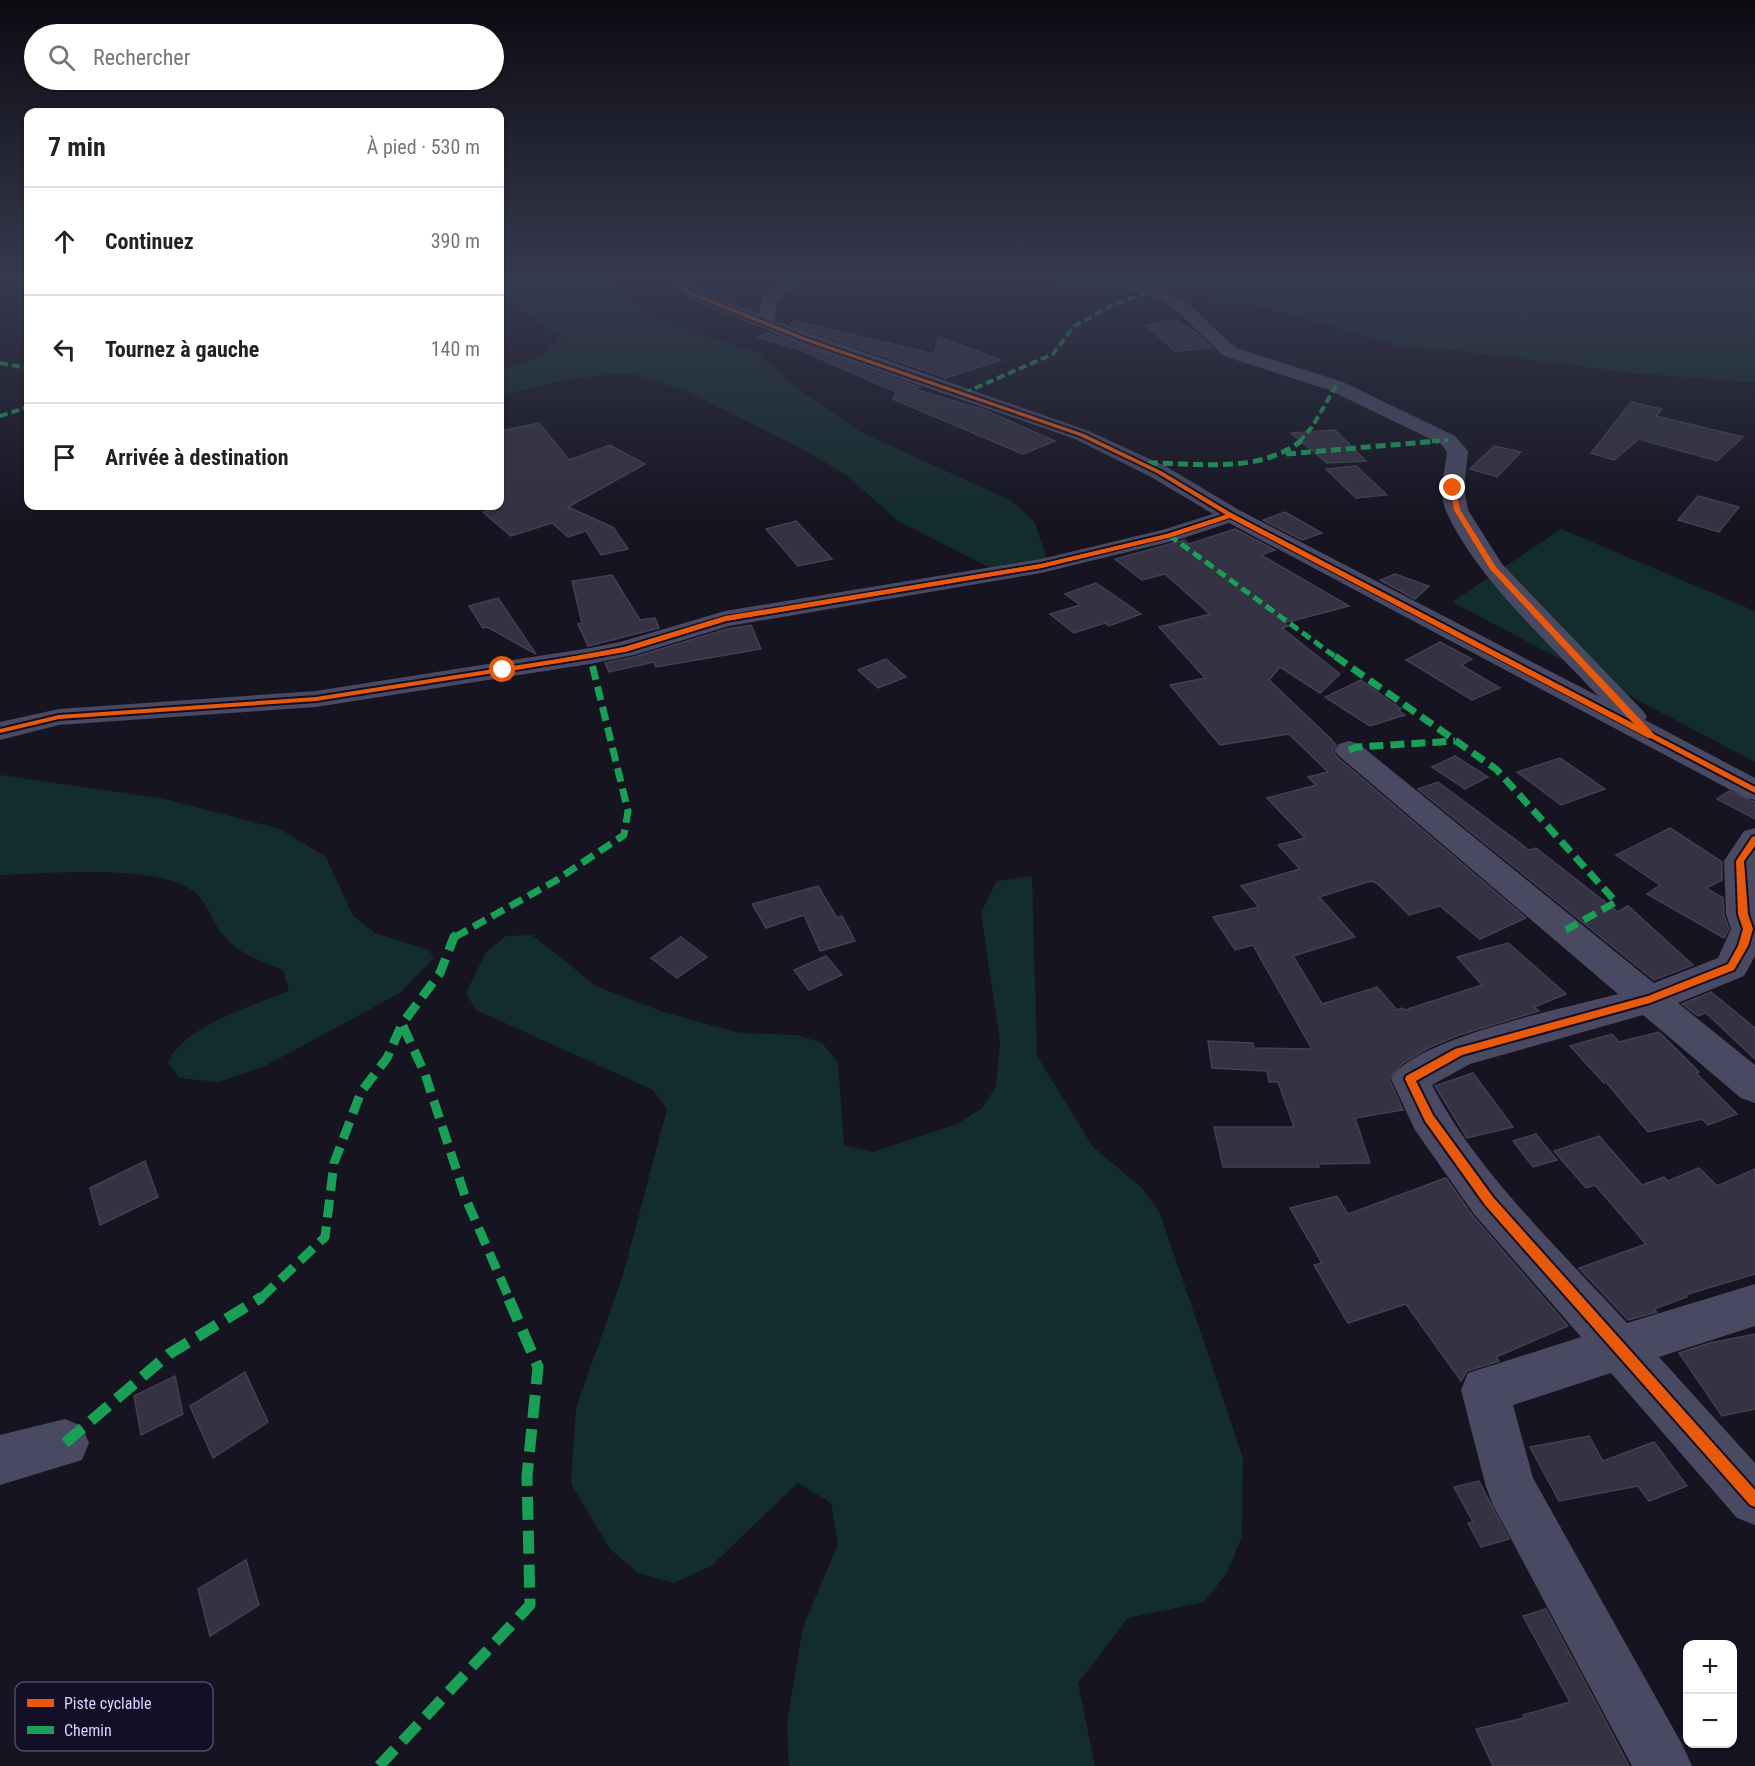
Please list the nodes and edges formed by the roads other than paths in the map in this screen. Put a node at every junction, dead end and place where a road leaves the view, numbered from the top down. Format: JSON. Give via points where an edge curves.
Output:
{"nodes":[{"id":1,"x":857,"y":357,"type":"edge"},
{"id":2,"x":1247,"y":357,"type":"edge"},
{"id":3,"x":1231,"y":515,"type":"junction"},
{"id":4,"x":0,"y":731,"type":"edge"},
{"id":5,"x":1651,"y":736,"type":"junction"},
{"id":6,"x":1349,"y":750,"type":"dead end"},
{"id":7,"x":1755,"y":790,"type":"edge"},
{"id":8,"x":1755,"y":839,"type":"edge"},
{"id":9,"x":1752,"y":932,"type":"edge"},
{"id":10,"x":1650,"y":999,"type":"junction"},
{"id":11,"x":1755,"y":1087,"type":"edge"},
{"id":12,"x":1755,"y":1305,"type":"edge"},
{"id":13,"x":1621,"y":1346,"type":"junction"},
{"id":14,"x":65,"y":1443,"type":"dead end"},
{"id":15,"x":0,"y":1460,"type":"edge"},
{"id":16,"x":1755,"y":1500,"type":"edge"},
{"id":17,"x":1663,"y":1766,"type":"edge"}],
"edges":[{"from":1,"to":3,"type":"street","via":[[1082,435],[1159,472]]},
{"from":2,"to":5,"type":"street","via":[[1336,386],[1448,440],[1458,451],[1453,488],[1457,510],[1493,568]]},
{"from":3,"to":4,"type":"street","via":[[1169,535],[1041,566],[725,619],[590,656],[316,699],[59,717]]},
{"from":3,"to":5,"type":"street"},
{"from":5,"to":7,"type":"street"},
{"from":6,"to":10,"type":"street"},
{"from":8,"to":9,"type":"street","via":[[1740,861],[1743,914]]},
{"from":9,"to":10,"type":"street","via":[[1731,968]]},
{"from":10,"to":11,"type":"street"},
{"from":10,"to":13,"type":"street","via":[[1459,1052],[1410,1079],[1429,1118],[1490,1201]]},
{"from":12,"to":13,"type":"street"},
{"from":13,"to":16,"type":"street"},
{"from":13,"to":17,"type":"street","via":[[1485,1390],[1511,1487]]},
{"from":14,"to":15,"type":"street"}]}
